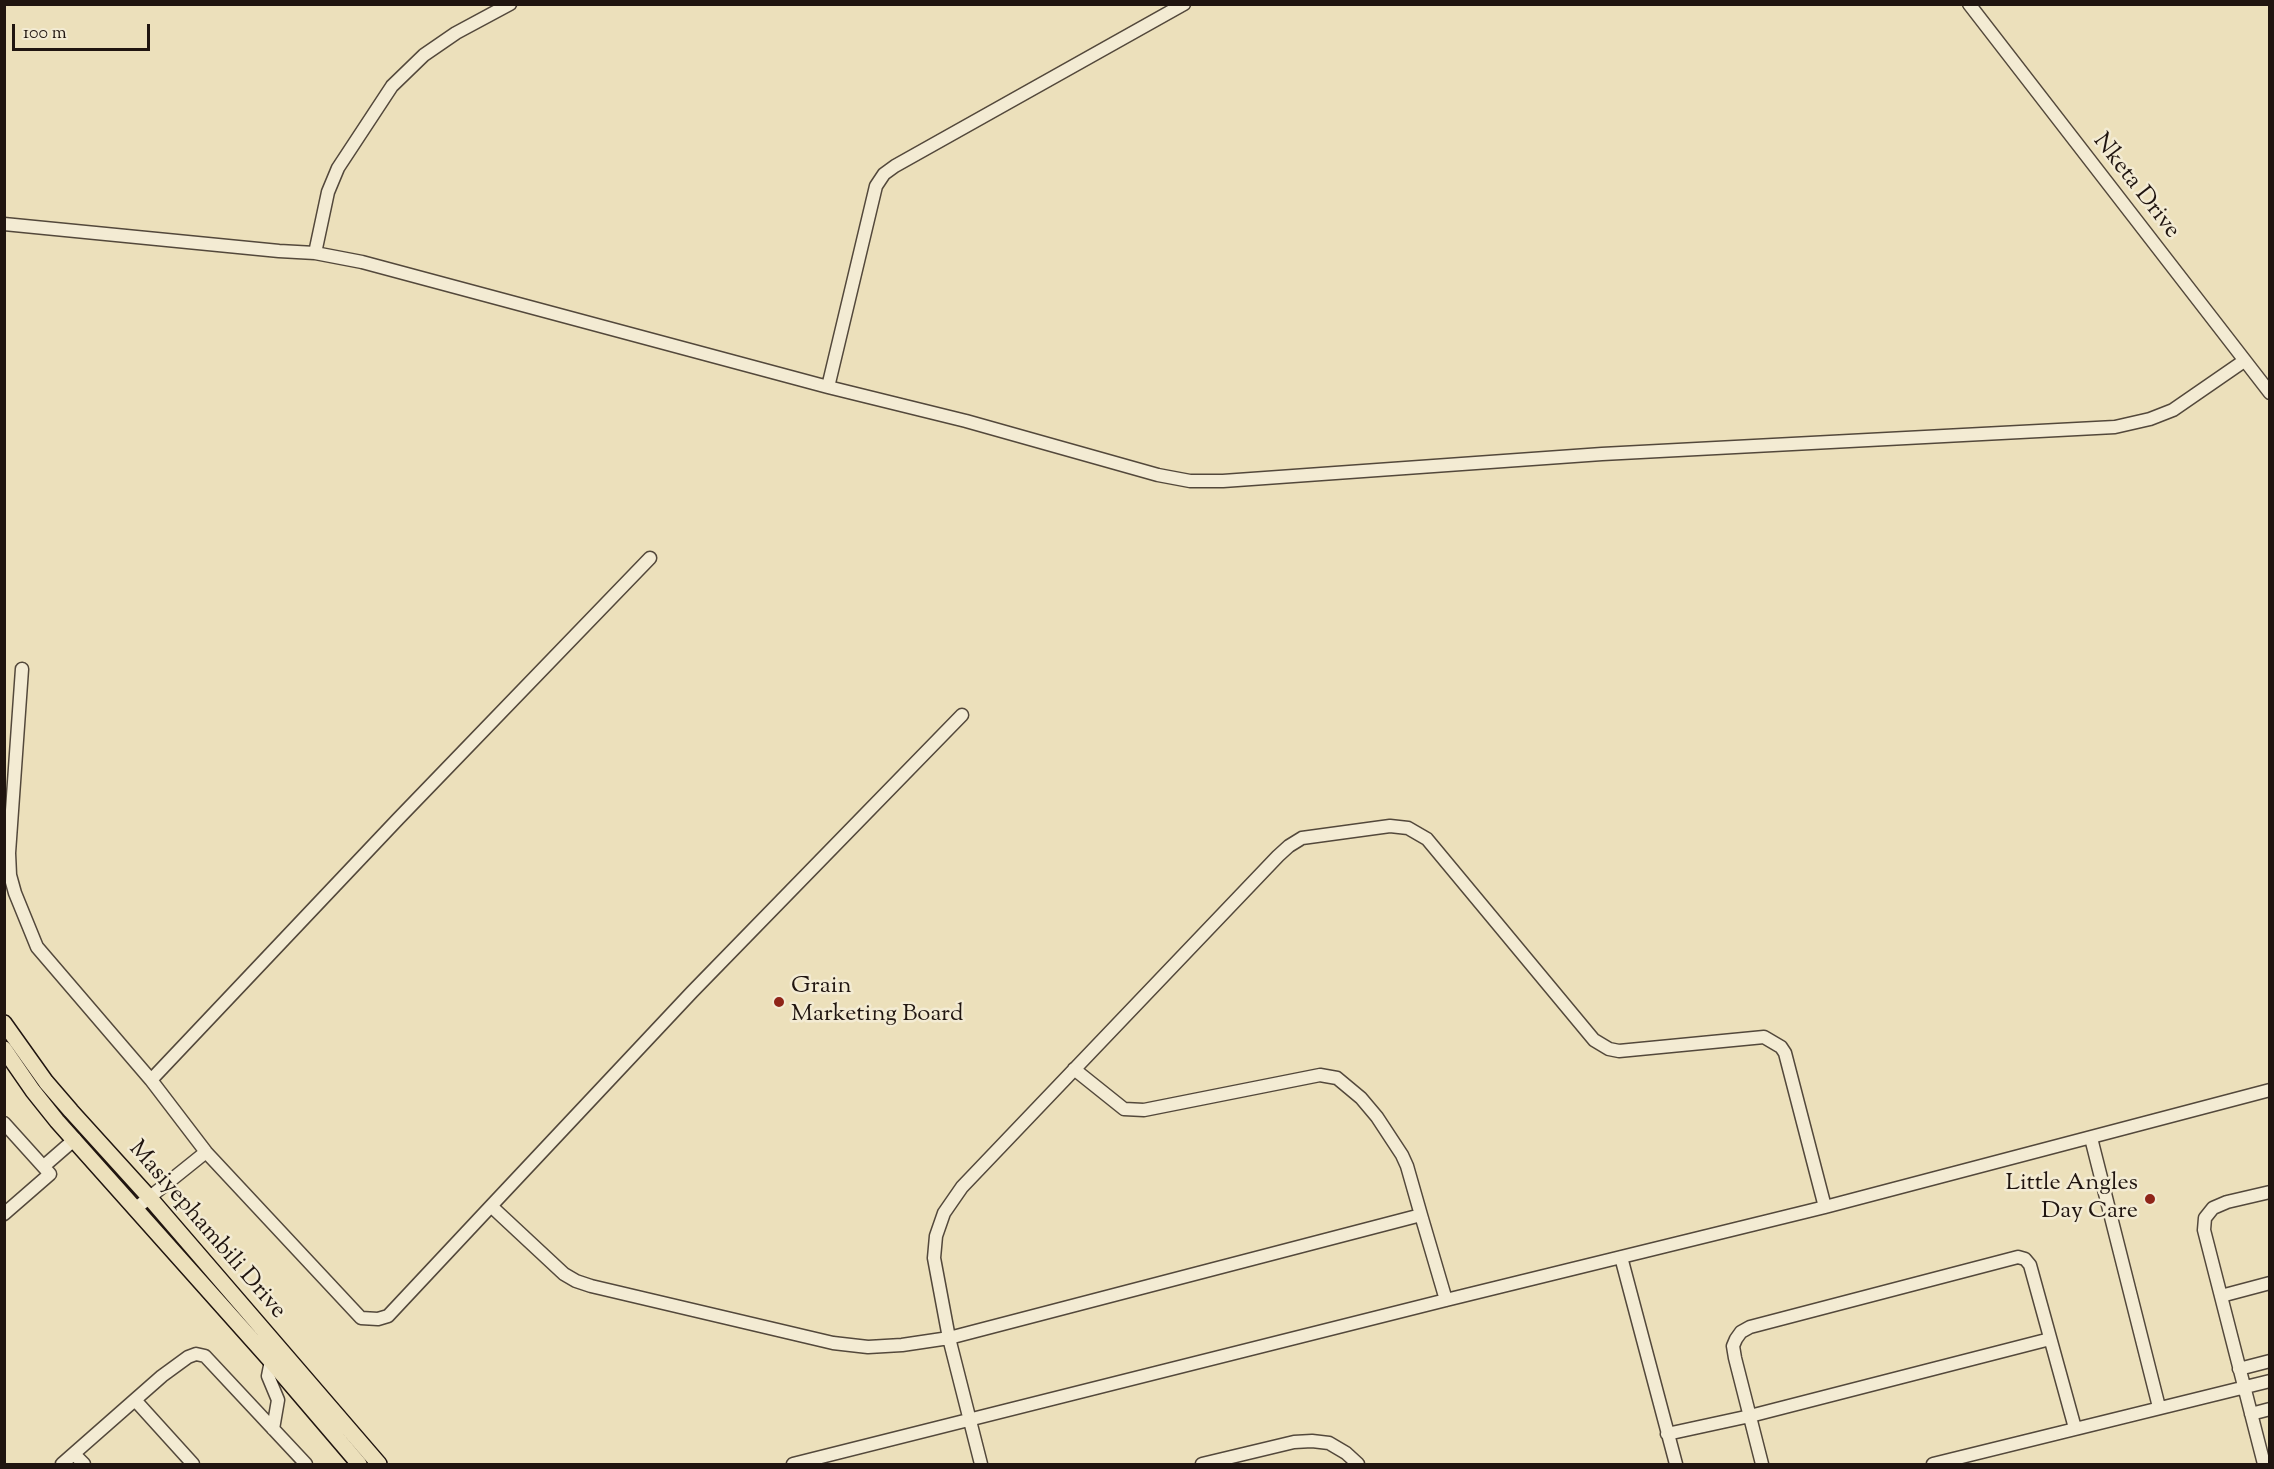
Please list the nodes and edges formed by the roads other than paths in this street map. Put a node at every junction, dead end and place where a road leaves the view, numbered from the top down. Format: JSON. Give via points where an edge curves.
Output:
{"nodes":[{"id":1,"x":510,"y":4,"type":"edge"},
{"id":2,"x":1184,"y":4,"type":"edge"},
{"id":3,"x":1969,"y":4,"type":"edge"},
{"id":4,"x":4,"y":224,"type":"edge"},
{"id":5,"x":315,"y":253,"type":"junction"},
{"id":6,"x":2244,"y":361,"type":"junction"},
{"id":7,"x":828,"y":387,"type":"junction"},
{"id":8,"x":2270,"y":393,"type":"edge"},
{"id":9,"x":650,"y":558,"type":"dead end"},
{"id":10,"x":22,"y":669,"type":"dead end"},
{"id":11,"x":962,"y":715,"type":"dead end"},
{"id":12,"x":4,"y":1023,"type":"edge"},
{"id":13,"x":4,"y":1049,"type":"edge"},
{"id":14,"x":1074,"y":1069,"type":"junction"},
{"id":15,"x":151,"y":1080,"type":"junction"},
{"id":16,"x":2270,"y":1090,"type":"edge"},
{"id":17,"x":4,"y":1123,"type":"edge"},
{"id":18,"x":2091,"y":1138,"type":"junction"},
{"id":19,"x":75,"y":1139,"type":"junction"},
{"id":20,"x":206,"y":1152,"type":"junction"},
{"id":21,"x":44,"y":1166,"type":"junction"},
{"id":22,"x":2270,"y":1192,"type":"edge"},
{"id":23,"x":149,"y":1197,"type":"junction"},
{"id":24,"x":491,"y":1206,"type":"junction"},
{"id":25,"x":1825,"y":1207,"type":"junction"},
{"id":26,"x":135,"y":1209,"type":"junction"},
{"id":27,"x":4,"y":1214,"type":"edge"},
{"id":28,"x":1421,"y":1215,"type":"junction"},
{"id":29,"x":1621,"y":1257,"type":"junction"},
{"id":30,"x":2270,"y":1283,"type":"edge"},
{"id":31,"x":2221,"y":1296,"type":"junction"},
{"id":32,"x":1446,"y":1300,"type":"junction"},
{"id":33,"x":949,"y":1338,"type":"junction"},
{"id":34,"x":2050,"y":1338,"type":"junction"},
{"id":35,"x":271,"y":1361,"type":"junction"},
{"id":36,"x":2270,"y":1361,"type":"edge"},
{"id":37,"x":2239,"y":1369,"type":"junction"},
{"id":38,"x":2270,"y":1381,"type":"edge"},
{"id":39,"x":2244,"y":1387,"type":"junction"},
{"id":40,"x":135,"y":1400,"type":"junction"},
{"id":41,"x":2159,"y":1407,"type":"junction"},
{"id":42,"x":2270,"y":1410,"type":"edge"},
{"id":43,"x":2251,"y":1414,"type":"junction"},
{"id":44,"x":1750,"y":1416,"type":"junction"},
{"id":45,"x":970,"y":1420,"type":"junction"},
{"id":46,"x":2075,"y":1428,"type":"junction"},
{"id":47,"x":273,"y":1429,"type":"junction"},
{"id":48,"x":1667,"y":1434,"type":"junction"},
{"id":49,"x":74,"y":1454,"type":"junction"},
{"id":50,"x":62,"y":1464,"type":"edge"},
{"id":51,"x":84,"y":1464,"type":"edge"},
{"id":52,"x":193,"y":1464,"type":"edge"},
{"id":53,"x":306,"y":1464,"type":"edge"},
{"id":54,"x":359,"y":1464,"type":"edge"},
{"id":55,"x":379,"y":1464,"type":"edge"},
{"id":56,"x":793,"y":1464,"type":"edge"},
{"id":57,"x":981,"y":1464,"type":"edge"},
{"id":58,"x":1202,"y":1464,"type":"edge"},
{"id":59,"x":1358,"y":1464,"type":"edge"},
{"id":60,"x":1676,"y":1464,"type":"edge"},
{"id":61,"x":1762,"y":1464,"type":"edge"},
{"id":62,"x":1933,"y":1464,"type":"edge"},
{"id":63,"x":2264,"y":1464,"type":"edge"}],
"edges":[{"from":1,"to":5,"type":"street","via":[[424,55],[392,86],[338,168],[328,192]]},
{"from":2,"to":7,"type":"street","via":[[884,174],[876,186]]},
{"from":3,"to":6,"type":"street","name":"Nketa Drive"},
{"from":4,"to":5,"type":"street"},
{"from":5,"to":7,"type":"street","via":[[385,268]]},
{"from":6,"to":7,"type":"street","via":[[2173,411],[2115,427],[1602,454],[1190,482]]},
{"from":6,"to":8,"type":"street","name":"Nketa Drive"},
{"from":9,"to":15,"type":"street"},
{"from":10,"to":15,"type":"street","via":[[9,853],[15,893],[38,947]]},
{"from":11,"to":24,"type":"street"},
{"from":12,"to":23,"type":"main road","name":"Masiyephambili Drive","via":[[65,1104]]},
{"from":13,"to":19,"type":"main road","name":"Masiyephambili Drive","via":[[33,1091]]},
{"from":14,"to":25,"type":"street","via":[[1289,846],[1302,838],[1390,826],[1408,828],[1427,839],[1601,1045],[1619,1051],[1764,1037],[1781,1047]]},
{"from":14,"to":28,"type":"street","via":[[1124,1108],[1144,1110],[1320,1075],[1336,1078],[1361,1098],[1396,1145],[1407,1166]]},
{"from":14,"to":33,"type":"street","via":[[962,1187],[944,1213],[934,1258]]},
{"from":15,"to":20,"type":"street"},
{"from":16,"to":18,"type":"street"},
{"from":17,"to":21,"type":"street"},
{"from":18,"to":25,"type":"street"},
{"from":18,"to":41,"type":"street"},
{"from":19,"to":21,"type":"street"},
{"from":19,"to":26,"type":"main road","name":"Masiyephambili Drive"},
{"from":20,"to":23,"type":"street"},
{"from":20,"to":24,"type":"street","via":[[368,1320],[388,1316]]},
{"from":21,"to":27,"type":"street","via":[[50,1176]]},
{"from":22,"to":31,"type":"street","via":[[2227,1202],[2213,1208],[2205,1218],[2204,1230]]},
{"from":23,"to":26,"type":"street"},
{"from":23,"to":55,"type":"main road","name":"Masiyephambili Drive"},
{"from":24,"to":33,"type":"street","via":[[564,1274],[591,1286],[833,1343],[868,1347]]},
{"from":25,"to":29,"type":"street"},
{"from":26,"to":35,"type":"main road","name":"Masiyephambili Drive"},
{"from":28,"to":32,"type":"street"},
{"from":28,"to":33,"type":"street"},
{"from":29,"to":32,"type":"street"},
{"from":29,"to":48,"type":"street"},
{"from":30,"to":31,"type":"street"},
{"from":31,"to":37,"type":"street"},
{"from":32,"to":45,"type":"street"},
{"from":33,"to":45,"type":"street"},
{"from":34,"to":44,"type":"street"},
{"from":34,"to":44,"type":"street","via":[[2030,1265],[2023,1257],[2013,1258],[1750,1327],[1736,1338],[1733,1346]]},
{"from":34,"to":46,"type":"street"},
{"from":35,"to":47,"type":"street","via":[[268,1376],[278,1400]]},
{"from":35,"to":54,"type":"main road","name":"Masiyephambili Drive"},
{"from":36,"to":37,"type":"street"},
{"from":37,"to":39,"type":"street"},
{"from":38,"to":39,"type":"street"},
{"from":39,"to":41,"type":"street"},
{"from":39,"to":43,"type":"street"},
{"from":40,"to":47,"type":"street","via":[[188,1357],[202,1354]]},
{"from":40,"to":49,"type":"street"},
{"from":40,"to":52,"type":"street"},
{"from":41,"to":46,"type":"street"},
{"from":42,"to":43,"type":"street"},
{"from":43,"to":63,"type":"street"},
{"from":44,"to":48,"type":"street"},
{"from":44,"to":61,"type":"street"},
{"from":45,"to":56,"type":"street"},
{"from":45,"to":57,"type":"street"},
{"from":46,"to":62,"type":"street"},
{"from":47,"to":53,"type":"street"},
{"from":48,"to":60,"type":"street"},
{"from":49,"to":50,"type":"street"},
{"from":49,"to":51,"type":"street"},
{"from":58,"to":59,"type":"street","via":[[1312,1441],[1329,1443]]}]}
